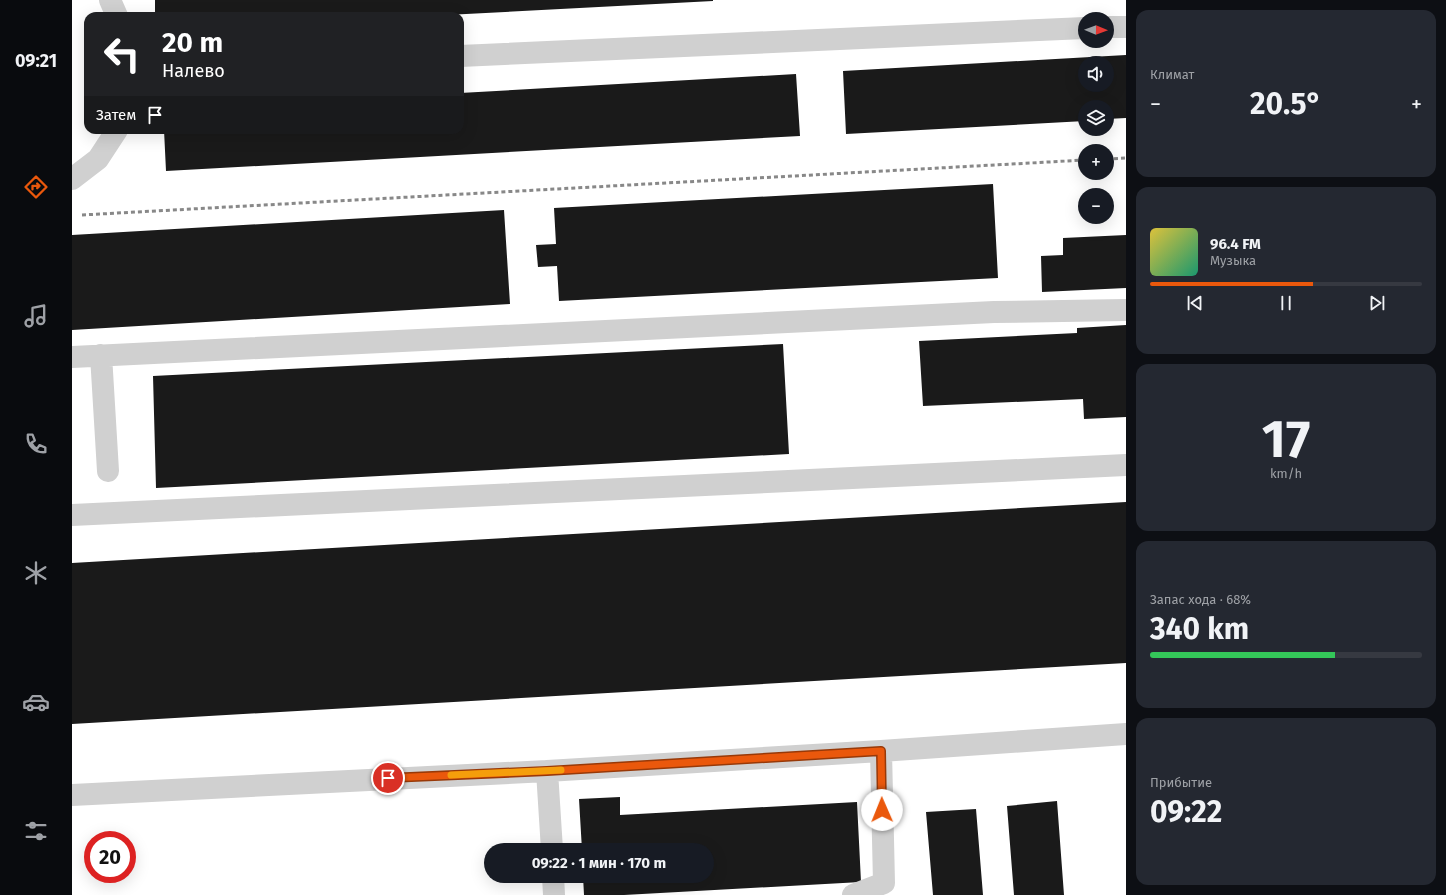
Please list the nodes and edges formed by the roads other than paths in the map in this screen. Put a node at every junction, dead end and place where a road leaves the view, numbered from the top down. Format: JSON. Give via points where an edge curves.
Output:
{"nodes":[{"id":1,"x":110,"y":0,"type":"edge"},
{"id":2,"x":115,"y":12,"type":"edge"},
{"id":3,"x":1114,"y":27,"type":"edge"},
{"id":4,"x":1126,"y":27,"type":"edge"},
{"id":5,"x":1078,"y":28,"type":"edge"},
{"id":6,"x":464,"y":56,"type":"edge"},
{"id":7,"x":114,"y":134,"type":"edge"},
{"id":8,"x":72,"y":179,"type":"edge"},
{"id":9,"x":1126,"y":310,"type":"edge"},
{"id":10,"x":101,"y":355,"type":"junction"},
{"id":11,"x":72,"y":357,"type":"edge"},
{"id":12,"x":1126,"y":465,"type":"edge"},
{"id":13,"x":108,"y":471,"type":"dead end"},
{"id":14,"x":72,"y":515,"type":"edge"},
{"id":15,"x":1126,"y":734,"type":"edge"},
{"id":16,"x":881,"y":751,"type":"junction"},
{"id":17,"x":547,"y":771,"type":"junction"},
{"id":18,"x":72,"y":795,"type":"edge"},
{"id":19,"x":552,"y":843,"type":"edge"},
{"id":20,"x":553,"y":883,"type":"edge"},
{"id":21,"x":554,"y":895,"type":"edge"},
{"id":22,"x":853,"y":895,"type":"edge"}],
"edges":[{"from":1,"to":2,"type":"lane"},
{"from":3,"to":4,"type":"lane"},
{"from":5,"to":6,"type":"lane"},
{"from":7,"to":8,"type":"lane","via":[[98,159]]},
{"from":9,"to":10,"type":"lane","via":[[978,313]]},
{"from":10,"to":11,"type":"lane"},
{"from":10,"to":13,"type":"lane"},
{"from":12,"to":14,"type":"lane"},
{"from":15,"to":16,"type":"lane"},
{"from":16,"to":17,"type":"lane"},
{"from":16,"to":22,"type":"lane","via":[[884,883]]},
{"from":17,"to":18,"type":"lane"},
{"from":17,"to":19,"type":"lane"},
{"from":20,"to":21,"type":"lane"}]}
